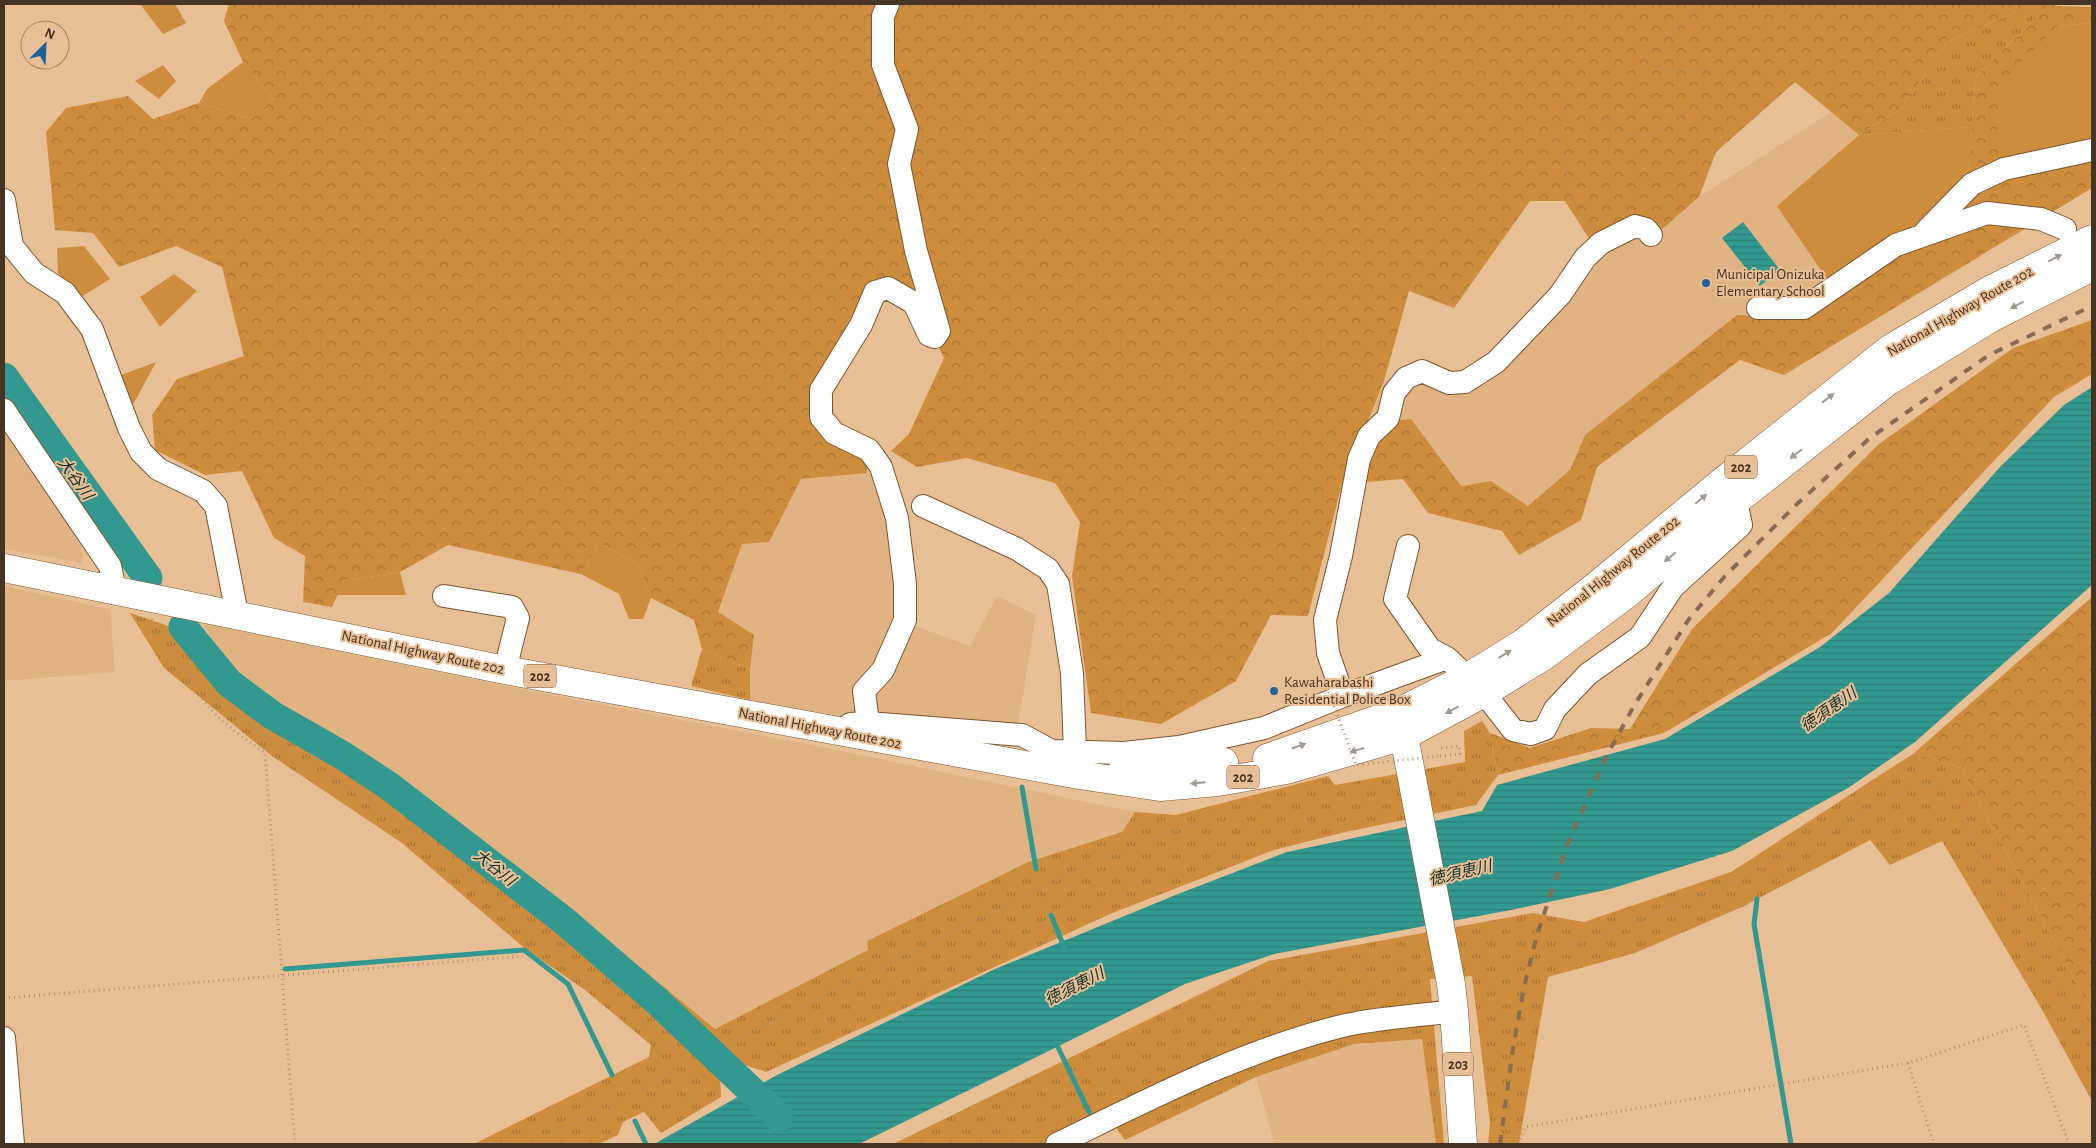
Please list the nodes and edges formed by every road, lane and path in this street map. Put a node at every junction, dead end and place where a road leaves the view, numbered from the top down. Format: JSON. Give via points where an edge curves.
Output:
{"nodes":[{"id":1,"x":888,"y":4,"type":"edge"},
{"id":2,"x":1695,"y":4,"type":"edge"},
{"id":3,"x":2092,"y":150,"type":"edge"},
{"id":4,"x":4,"y":200,"type":"edge"},
{"id":5,"x":2065,"y":229,"type":"dead end"},
{"id":6,"x":1651,"y":235,"type":"dead end"},
{"id":7,"x":1922,"y":235,"type":"junction"},
{"id":8,"x":2092,"y":239,"type":"edge"},
{"id":9,"x":1601,"y":243,"type":"junction"},
{"id":10,"x":2092,"y":267,"type":"edge"},
{"id":11,"x":1758,"y":308,"type":"dead end"},
{"id":12,"x":4,"y":410,"type":"edge"},
{"id":13,"x":1723,"y":483,"type":"junction"},
{"id":14,"x":923,"y":506,"type":"dead end"},
{"id":15,"x":1408,"y":546,"type":"dead end"},
{"id":16,"x":4,"y":568,"type":"edge"},
{"id":17,"x":126,"y":592,"type":"junction"},
{"id":18,"x":444,"y":596,"type":"dead end"},
{"id":19,"x":237,"y":614,"type":"junction"},
{"id":20,"x":1447,"y":658,"type":"junction"},
{"id":21,"x":506,"y":670,"type":"junction"},
{"id":22,"x":188,"y":674,"type":"junction"},
{"id":23,"x":1476,"y":685,"type":"junction"},
{"id":24,"x":1335,"y":692,"type":"junction"},
{"id":25,"x":868,"y":723,"type":"junction"},
{"id":26,"x":1402,"y":724,"type":"junction"},
{"id":27,"x":842,"y":733,"type":"junction"},
{"id":28,"x":1442,"y":748,"type":"dead end"},
{"id":29,"x":1046,"y":760,"type":"junction"},
{"id":30,"x":1077,"y":763,"type":"junction"},
{"id":31,"x":1218,"y":782,"type":"junction"},
{"id":32,"x":1558,"y":952,"type":"dead end"},
{"id":33,"x":523,"y":956,"type":"dead end"},
{"id":34,"x":282,"y":976,"type":"junction"},
{"id":35,"x":4,"y":998,"type":"edge"},
{"id":36,"x":1454,"y":1011,"type":"junction"},
{"id":37,"x":4,"y":1038,"type":"edge"},
{"id":38,"x":729,"y":1043,"type":"dead end"},
{"id":39,"x":2092,"y":1048,"type":"edge"},
{"id":40,"x":1908,"y":1063,"type":"junction"},
{"id":41,"x":13,"y":1144,"type":"edge"},
{"id":42,"x":295,"y":1144,"type":"edge"},
{"id":43,"x":532,"y":1144,"type":"edge"},
{"id":44,"x":1057,"y":1144,"type":"edge"},
{"id":45,"x":1463,"y":1144,"type":"edge"},
{"id":46,"x":1519,"y":1144,"type":"edge"},
{"id":47,"x":1934,"y":1144,"type":"edge"},
{"id":48,"x":2069,"y":1144,"type":"edge"}],
"edges":[{"from":1,"to":25,"type":"street","via":[[883,16],[883,65],[908,128],[899,164],[916,251],[939,331],[935,337],[929,335],[914,304],[888,288],[875,292],[861,325],[821,390],[821,417],[834,433],[868,450],[877,461],[897,518],[905,584],[905,620],[883,670],[864,691]]},
{"from":2,"to":9,"type":"path","via":[[1686,25],[1652,43],[1644,62],[1670,71],[1699,71],[1708,82],[1681,117],[1651,135],[1623,134],[1575,98],[1565,104],[1558,138],[1574,202]]},
{"from":3,"to":7,"type":"street","via":[[2004,169],[1972,184]]},
{"from":4,"to":19,"type":"street","via":[[12,246],[34,273],[65,293],[92,329],[141,452],[158,469],[203,491],[216,506]]},
{"from":5,"to":7,"type":"street","via":[[2041,219],[1987,213]]},
{"from":6,"to":9,"type":"street","via":[[1646,229],[1635,226]]},
{"from":7,"to":11,"type":"street","via":[[1896,245],[1804,308]]},
{"from":13,"to":8,"type":"highway","name":"National Highway Route 202","number":"202","one_way":true,"via":[[1892,348],[1988,291]]},
{"from":9,"to":24,"type":"street","via":[[1585,258],[1560,295],[1496,362],[1465,382],[1449,382],[1422,371],[1406,378],[1394,393],[1398,414],[1370,436],[1359,459],[1325,620]]},
{"from":10,"to":13,"type":"highway","name":"National Highway Route 202","number":"202","one_way":true,"via":[[1991,318]]},
{"from":12,"to":17,"type":"street"},
{"from":13,"to":23,"type":"highway","name":"National Highway Route 202","number":"202","via":[[1627,594],[1544,656]]},
{"from":13,"to":23,"type":"street","via":[[1741,525],[1673,587],[1640,637],[1588,674],[1554,709],[1544,729],[1531,734],[1513,730]]},
{"from":14,"to":30,"type":"street","via":[[1017,549],[1048,569],[1058,584],[1072,673]]},
{"from":15,"to":20,"type":"street","via":[[1395,599],[1430,649]]},
{"from":16,"to":17,"type":"highway","name":"National Highway Route 202","number":"202"},
{"from":17,"to":19,"type":"highway","name":"National Highway Route 202","number":"202"},
{"from":17,"to":22,"type":"path","via":[[148,614]]},
{"from":18,"to":21,"type":"street","via":[[512,607],[518,618]]},
{"from":19,"to":21,"type":"highway","name":"National Highway Route 202","number":"202"},
{"from":20,"to":23,"type":"street"},
{"from":20,"to":24,"type":"street"},
{"from":21,"to":27,"type":"highway","name":"National Highway Route 202","number":"202"},
{"from":22,"to":34,"type":"path","via":[[195,691],[224,724],[266,753]]},
{"from":22,"to":43,"type":"path","via":[[223,708],[369,800],[500,902],[677,1049],[679,1065],[671,1074]]},
{"from":23,"to":26,"type":"highway","name":"National Highway Route 202","number":"202"},
{"from":24,"to":28,"type":"path","bridge":true,"via":[[1356,765],[1460,754],[1459,746]]},
{"from":24,"to":30,"type":"street","via":[[1264,728],[1179,747],[1124,752]]},
{"from":25,"to":27,"type":"street","via":[[850,724]]},
{"from":25,"to":29,"type":"street","via":[[1022,735]]},
{"from":30,"to":26,"type":"highway","name":"National Highway Route 202","number":"202","one_way":true,"via":[[1265,758]]},
{"from":26,"to":31,"type":"highway","name":"National Highway Route 202","number":"202","one_way":true,"via":[[1286,770]]},
{"from":26,"to":36,"type":"highway","number":"203"},
{"from":27,"to":29,"type":"highway","name":"National Highway Route 202","number":"202"},
{"from":29,"to":30,"type":"highway","name":"National Highway Route 202","number":"202"},
{"from":31,"to":30,"type":"highway","name":"National Highway Route 202","number":"202","one_way":true,"via":[[1160,787]]},
{"from":31,"to":38,"type":"path","via":[[1208,818],[1084,867]]},
{"from":32,"to":39,"type":"path","via":[[1752,874],[1911,788],[1929,783],[1947,792]]},
{"from":33,"to":34,"type":"path"},
{"from":34,"to":35,"type":"path"},
{"from":34,"to":42,"type":"path"},
{"from":36,"to":44,"type":"street","via":[[1339,1027],[1279,1044],[1166,1090]]},
{"from":36,"to":45,"type":"highway","number":"203"},
{"from":37,"to":41,"type":"street"},
{"from":40,"to":46,"type":"path","via":[[1524,1127]]},
{"from":40,"to":47,"type":"path"},
{"from":40,"to":48,"type":"path","via":[[2024,1025]]}]}
